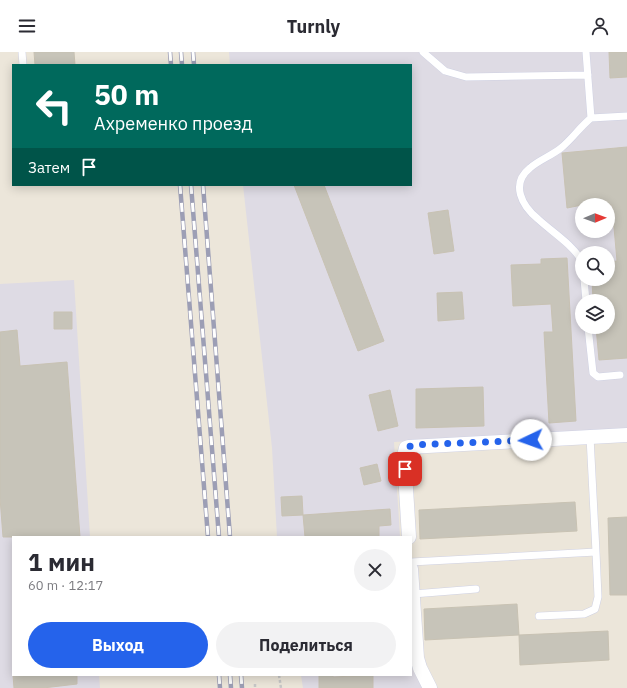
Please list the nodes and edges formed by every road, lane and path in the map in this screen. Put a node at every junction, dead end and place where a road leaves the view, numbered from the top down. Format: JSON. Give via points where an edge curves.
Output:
{"nodes":[{"id":1,"x":22,"y":52,"type":"edge"},
{"id":2,"x":423,"y":52,"type":"edge"},
{"id":3,"x":586,"y":52,"type":"edge"},
{"id":4,"x":23,"y":64,"type":"edge"},
{"id":5,"x":588,"y":75,"type":"junction"},
{"id":6,"x":627,"y":116,"type":"edge"},
{"id":7,"x":591,"y":118,"type":"junction"},
{"id":8,"x":575,"y":251,"type":"edge"},
{"id":9,"x":589,"y":334,"type":"edge"},
{"id":10,"x":620,"y":375,"type":"dead end"},
{"id":11,"x":627,"y":435,"type":"edge"},
{"id":12,"x":590,"y":437,"type":"junction"},
{"id":13,"x":409,"y":536,"type":"edge"},
{"id":14,"x":596,"y":552,"type":"junction"},
{"id":15,"x":412,"y":562,"type":"edge"},
{"id":16,"x":412,"y":582,"type":"edge"},
{"id":17,"x":476,"y":590,"type":"dead end"},
{"id":18,"x":413,"y":594,"type":"junction"},
{"id":19,"x":539,"y":616,"type":"dead end"},
{"id":20,"x":279,"y":676,"type":"edge"},
{"id":21,"x":255,"y":684,"type":"dead end"},
{"id":22,"x":255,"y":688,"type":"edge"},
{"id":23,"x":281,"y":688,"type":"edge"},
{"id":24,"x":430,"y":688,"type":"edge"}],
"edges":[{"from":1,"to":4,"type":"lane"},
{"from":2,"to":5,"type":"lane","via":[[445,71],[466,77]]},
{"from":3,"to":5,"type":"lane"},
{"from":5,"to":7,"type":"lane"},
{"from":6,"to":7,"type":"lane"},
{"from":7,"to":8,"type":"lane","via":[[561,148],[523,174],[520,182],[521,197],[529,211]]},
{"from":9,"to":10,"type":"lane","via":[[593,372],[598,377]]},
{"from":11,"to":12,"type":"street"},
{"from":12,"to":13,"type":"street","via":[[406,448],[404,456]]},
{"from":12,"to":14,"type":"lane"},
{"from":14,"to":15,"type":"lane"},
{"from":14,"to":19,"type":"lane","via":[[598,597],[595,608],[584,614]]},
{"from":16,"to":18,"type":"street"},
{"from":17,"to":18,"type":"lane"},
{"from":18,"to":24,"type":"street","via":[[417,658]]},
{"from":20,"to":23,"type":"path"},
{"from":21,"to":22,"type":"path"}]}
